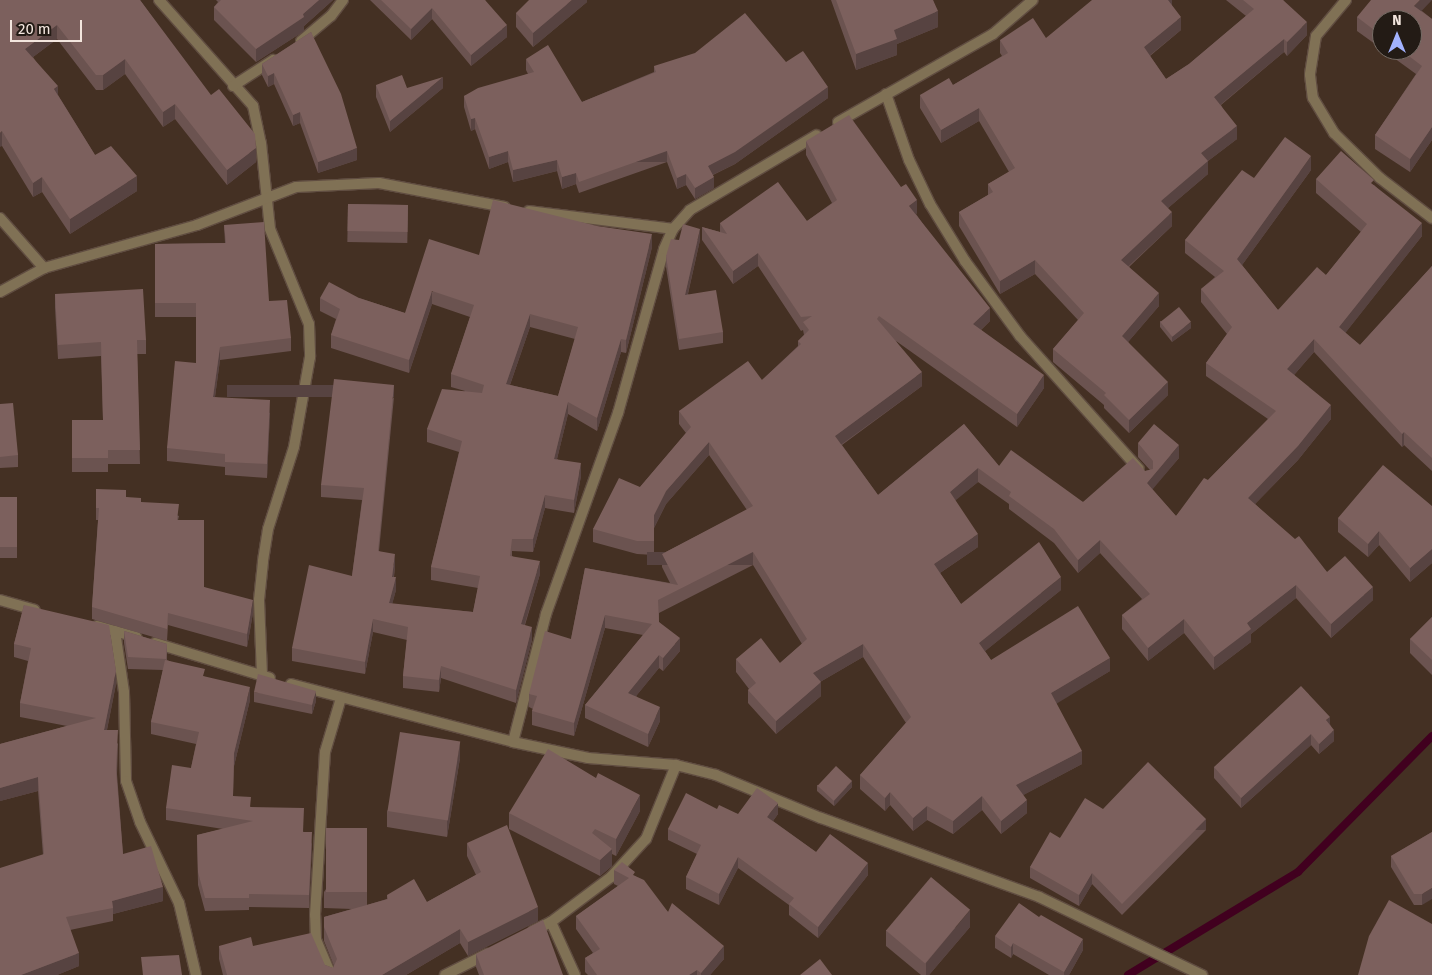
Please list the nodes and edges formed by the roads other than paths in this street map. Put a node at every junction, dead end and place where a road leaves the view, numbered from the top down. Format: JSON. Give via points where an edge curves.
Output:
{"nodes":[{"id":1,"x":159,"y":0,"type":"edge"},
{"id":2,"x":343,"y":0,"type":"edge"},
{"id":3,"x":1033,"y":0,"type":"edge"},
{"id":4,"x":1346,"y":0,"type":"edge"},
{"id":5,"x":233,"y":86,"type":"junction"},
{"id":6,"x":886,"y":94,"type":"junction"},
{"id":7,"x":265,"y":199,"type":"junction"},
{"id":8,"x":0,"y":218,"type":"edge"},
{"id":9,"x":1432,"y":218,"type":"edge"},
{"id":10,"x":673,"y":229,"type":"junction"},
{"id":11,"x":44,"y":268,"type":"junction"},
{"id":12,"x":0,"y":292,"type":"edge"},
{"id":13,"x":1148,"y":478,"type":"edge"},
{"id":14,"x":0,"y":600,"type":"edge"},
{"id":15,"x":48,"y":613,"type":"edge"},
{"id":16,"x":86,"y":623,"type":"edge"},
{"id":17,"x":115,"y":631,"type":"junction"},
{"id":18,"x":262,"y":676,"type":"junction"},
{"id":19,"x":341,"y":698,"type":"junction"},
{"id":20,"x":513,"y":742,"type":"junction"},
{"id":21,"x":676,"y":764,"type":"junction"},
{"id":22,"x":551,"y":922,"type":"junction"},
{"id":23,"x":524,"y":935,"type":"edge"},
{"id":24,"x":498,"y":948,"type":"edge"},
{"id":25,"x":196,"y":975,"type":"edge"},
{"id":26,"x":331,"y":975,"type":"edge"},
{"id":27,"x":445,"y":975,"type":"edge"},
{"id":28,"x":575,"y":975,"type":"edge"},
{"id":29,"x":1202,"y":975,"type":"edge"}],
"edges":[{"from":1,"to":5,"type":"street"},
{"from":2,"to":5,"type":"street","via":[[331,16],[290,49]]},
{"from":3,"to":6,"type":"street","via":[[993,34]]},
{"from":4,"to":9,"type":"street","via":[[1316,36],[1310,75],[1313,98],[1334,133],[1380,178]]},
{"from":5,"to":7,"type":"street","via":[[253,106],[261,143]]},
{"from":6,"to":10,"type":"street","via":[[690,210]]},
{"from":6,"to":13,"type":"street","via":[[909,160],[930,204],[966,261],[1020,336]]},
{"from":7,"to":10,"type":"street","via":[[296,187],[379,183],[469,203]]},
{"from":7,"to":11,"type":"street","via":[[197,225]]},
{"from":7,"to":18,"type":"street","via":[[270,229],[309,324],[310,357],[294,446],[268,529],[263,562],[259,600]]},
{"from":8,"to":11,"type":"street"},
{"from":10,"to":20,"type":"street","via":[[664,249],[618,414],[546,614]]},
{"from":11,"to":12,"type":"street"},
{"from":14,"to":15,"type":"street"},
{"from":16,"to":17,"type":"street"},
{"from":17,"to":18,"type":"street"},
{"from":17,"to":25,"type":"street","via":[[124,692],[126,781],[140,822],[179,903]]},
{"from":18,"to":19,"type":"street"},
{"from":19,"to":20,"type":"street"},
{"from":19,"to":26,"type":"street","via":[[325,752],[316,915],[316,940]]},
{"from":20,"to":21,"type":"street","via":[[588,758]]},
{"from":21,"to":22,"type":"street","via":[[646,839],[611,877]]},
{"from":21,"to":29,"type":"street","via":[[716,775],[821,818],[1040,897]]},
{"from":22,"to":23,"type":"street"},
{"from":22,"to":28,"type":"street"},
{"from":24,"to":27,"type":"street"}]}
